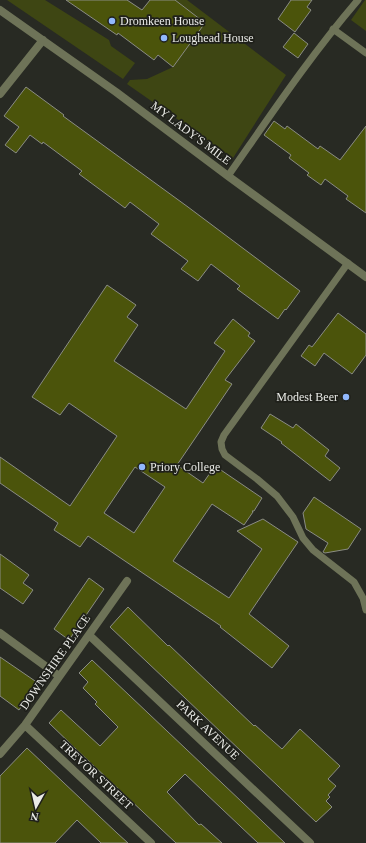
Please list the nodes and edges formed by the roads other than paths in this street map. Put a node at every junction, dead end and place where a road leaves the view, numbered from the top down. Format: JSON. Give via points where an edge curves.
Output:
{"nodes":[{"id":1,"x":358,"y":0,"type":"edge"},
{"id":2,"x":0,"y":10,"type":"edge"},
{"id":3,"x":333,"y":29,"type":"junction"},
{"id":4,"x":43,"y":40,"type":"junction"},
{"id":5,"x":366,"y":53,"type":"edge"},
{"id":6,"x":0,"y":94,"type":"edge"},
{"id":7,"x":228,"y":176,"type":"junction"},
{"id":8,"x":348,"y":263,"type":"junction"},
{"id":9,"x":366,"y":276,"type":"edge"},
{"id":10,"x":127,"y":581,"type":"dead end"},
{"id":11,"x":366,"y":610,"type":"edge"},
{"id":12,"x":0,"y":633,"type":"edge"},
{"id":13,"x":89,"y":635,"type":"junction"},
{"id":14,"x":59,"y":676,"type":"junction"},
{"id":15,"x":25,"y":725,"type":"junction"},
{"id":16,"x":0,"y":754,"type":"edge"},
{"id":17,"x":150,"y":843,"type":"edge"},
{"id":18,"x":310,"y":843,"type":"edge"}],
"edges":[{"from":1,"to":3,"type":"lane"},
{"from":2,"to":4,"type":"street","name":"MY LADY'S MILE"},
{"from":3,"to":5,"type":"lane"},
{"from":3,"to":7,"type":"lane"},
{"from":4,"to":6,"type":"street"},
{"from":4,"to":7,"type":"street","name":"MY LADY'S MILE"},
{"from":7,"to":8,"type":"street","name":"MY LADY'S MILE"},
{"from":8,"to":9,"type":"street","name":"MY LADY'S MILE"},
{"from":8,"to":11,"type":"lane","via":[[221,442],[222,449],[230,459],[277,496],[313,550],[354,582]]},
{"from":10,"to":13,"type":"street","name":"DOWNSHIRE PLACE"},
{"from":12,"to":14,"type":"street"},
{"from":13,"to":14,"type":"street","name":"DOWNSHIRE PLACE"},
{"from":13,"to":18,"type":"street","name":"PARK AVENUE"},
{"from":14,"to":15,"type":"street","name":"DOWNSHIRE PLACE"},
{"from":15,"to":16,"type":"street","name":"DOWNSHIRE PLACE"},
{"from":15,"to":17,"type":"street","name":"TREVOR STREET"}]}
